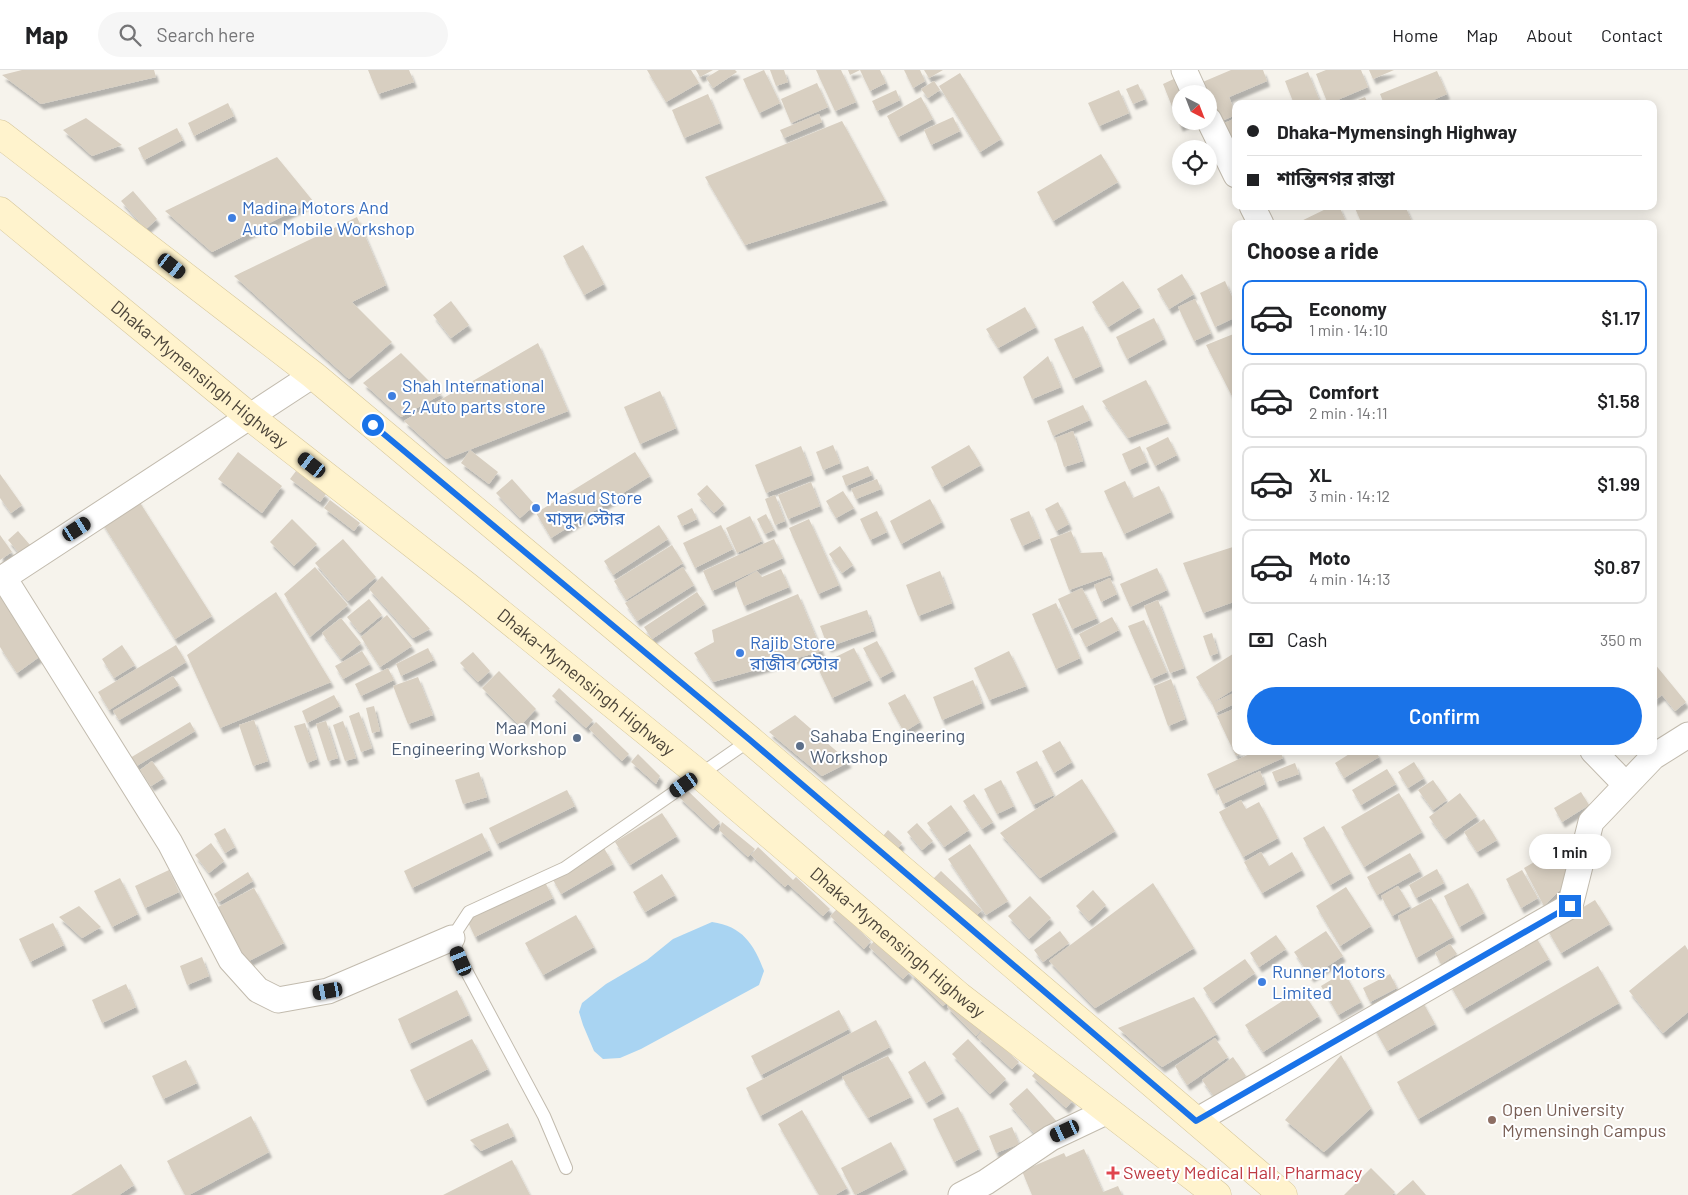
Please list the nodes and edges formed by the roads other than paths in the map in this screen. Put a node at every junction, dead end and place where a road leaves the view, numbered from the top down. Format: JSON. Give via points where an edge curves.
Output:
{"nodes":[{"id":1,"x":1184,"y":70,"type":"edge"},
{"id":2,"x":1192,"y":85,"type":"edge"},
{"id":3,"x":1214,"y":130,"type":"edge"},
{"id":4,"x":0,"y":134,"type":"edge"},
{"id":5,"x":1232,"y":167,"type":"edge"},
{"id":6,"x":0,"y":211,"type":"edge"},
{"id":7,"x":313,"y":375,"type":"junction"},
{"id":8,"x":249,"y":416,"type":"junction"},
{"id":9,"x":2,"y":579,"type":"edge"},
{"id":10,"x":1688,"y":735,"type":"edge"},
{"id":11,"x":750,"y":740,"type":"junction"},
{"id":12,"x":1657,"y":754,"type":"edge"},
{"id":13,"x":1597,"y":755,"type":"edge"},
{"id":14,"x":1656,"y":755,"type":"edge"},
{"id":15,"x":699,"y":774,"type":"junction"},
{"id":16,"x":1626,"y":786,"type":"junction"},
{"id":17,"x":452,"y":938,"type":"junction"},
{"id":18,"x":1108,"y":1111,"type":"junction"},
{"id":19,"x":1196,"y":1121,"type":"junction"},
{"id":20,"x":566,"y":1168,"type":"dead end"},
{"id":21,"x":961,"y":1195,"type":"edge"},
{"id":22,"x":1218,"y":1195,"type":"edge"},
{"id":23,"x":1283,"y":1195,"type":"edge"}],
"edges":[{"from":1,"to":2,"type":"street"},
{"from":3,"to":5,"type":"street"},
{"from":4,"to":7,"type":"main road"},
{"from":6,"to":8,"type":"main road","name":"Dhaka-Mymensingh Highway"},
{"from":7,"to":8,"type":"street"},
{"from":7,"to":11,"type":"main road"},
{"from":8,"to":9,"type":"street"},
{"from":8,"to":15,"type":"main road","name":"Dhaka-Mymensingh Highway","via":[[468,587]]},
{"from":9,"to":17,"type":"street","via":[[170,843],[231,960],[258,990],[278,1000],[328,991]]},
{"from":10,"to":12,"type":"street"},
{"from":11,"to":15,"type":"lane"},
{"from":11,"to":19,"type":"main road"},
{"from":13,"to":16,"type":"street"},
{"from":14,"to":16,"type":"street"},
{"from":15,"to":17,"type":"lane","via":[[565,868],[469,912]]},
{"from":15,"to":18,"type":"main road","name":"Dhaka-Mymensingh Highway","via":[[959,996]]},
{"from":16,"to":19,"type":"street","via":[[1591,822],[1570,906]]},
{"from":17,"to":20,"type":"lane","via":[[461,961],[544,1116]]},
{"from":18,"to":21,"type":"street","via":[[1051,1138]]},
{"from":18,"to":22,"type":"main road","name":"Dhaka-Mymensingh Highway"},
{"from":19,"to":23,"type":"main road"}]}
